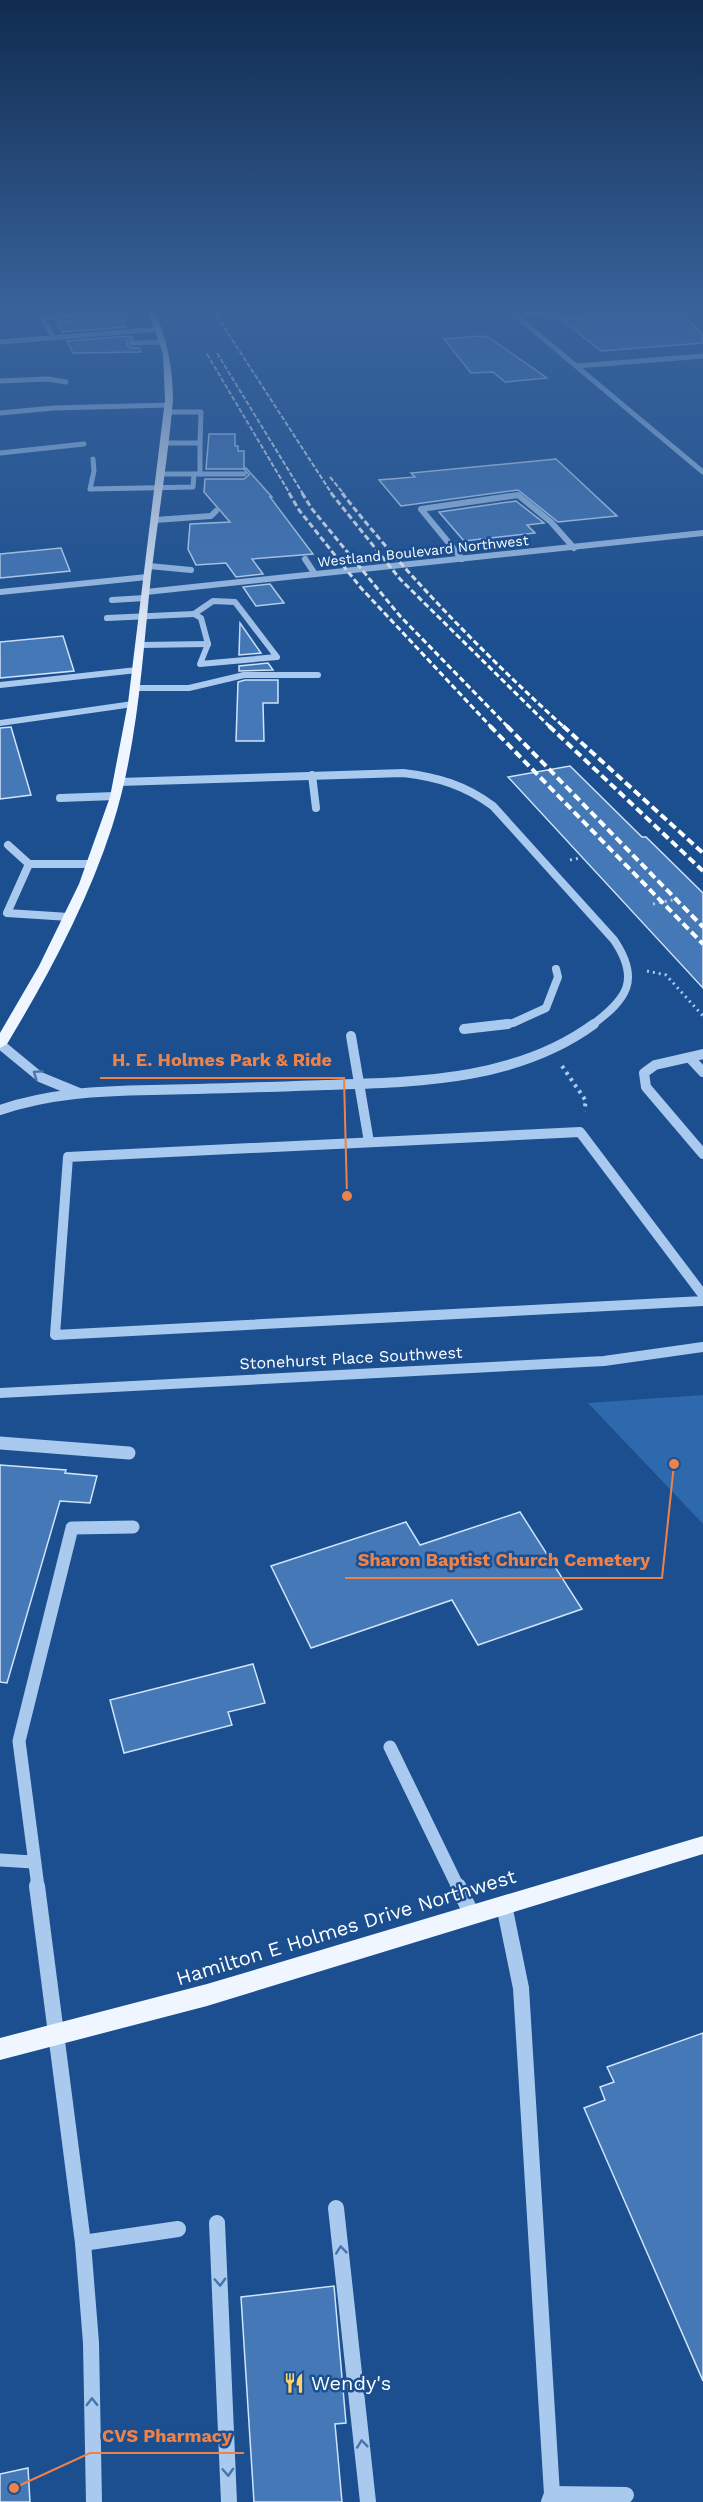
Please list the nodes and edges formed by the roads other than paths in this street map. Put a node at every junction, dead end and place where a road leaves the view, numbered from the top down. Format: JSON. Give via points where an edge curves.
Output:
{"nodes":[{"id":1,"x":166,"y":427,"type":"edge"},
{"id":2,"x":201,"y":427,"type":"edge"},
{"id":3,"x":649,"y":427,"type":"edge"},
{"id":4,"x":164,"y":443,"type":"junction"},
{"id":5,"x":200,"y":443,"type":"junction"},
{"id":6,"x":84,"y":444,"type":"dead end"},
{"id":7,"x":0,"y":453,"type":"edge"},
{"id":8,"x":93,"y":459,"type":"dead end"},
{"id":9,"x":703,"y":472,"type":"edge"},
{"id":10,"x":160,"y":474,"type":"junction"},
{"id":11,"x":197,"y":474,"type":"junction"},
{"id":12,"x":244,"y":474,"type":"dead end"},
{"id":13,"x":158,"y":488,"type":"junction"},
{"id":14,"x":216,"y":511,"type":"dead end"},
{"id":15,"x":154,"y":520,"type":"junction"},
{"id":16,"x":703,"y":533,"type":"edge"},
{"id":17,"x":574,"y":548,"type":"junction"},
{"id":18,"x":305,"y":559,"type":"dead end"},
{"id":19,"x":462,"y":559,"type":"junction"},
{"id":20,"x":148,"y":566,"type":"junction"},
{"id":21,"x":191,"y":570,"type":"dead end"},
{"id":22,"x":315,"y":574,"type":"junction"},
{"id":23,"x":147,"y":577,"type":"junction"},
{"id":24,"x":202,"y":585,"type":"junction"},
{"id":25,"x":0,"y":592,"type":"edge"},
{"id":26,"x":146,"y":595,"type":"junction"},
{"id":27,"x":112,"y":600,"type":"dead end"},
{"id":28,"x":213,"y":601,"type":"junction"},
{"id":29,"x":194,"y":614,"type":"junction"},
{"id":30,"x":143,"y":617,"type":"junction"},
{"id":31,"x":107,"y":618,"type":"dead end"},
{"id":32,"x":208,"y":644,"type":"junction"},
{"id":33,"x":140,"y":645,"type":"junction"},
{"id":34,"x":137,"y":670,"type":"junction"},
{"id":35,"x":318,"y":675,"type":"dead end"},
{"id":36,"x":0,"y":685,"type":"edge"},
{"id":37,"x":135,"y":688,"type":"junction"},
{"id":38,"x":133,"y":704,"type":"junction"},
{"id":39,"x":0,"y":723,"type":"edge"},
{"id":40,"x":312,"y":775,"type":"junction"},
{"id":41,"x":119,"y":782,"type":"junction"},
{"id":42,"x":115,"y":796,"type":"junction"},
{"id":43,"x":60,"y":798,"type":"dead end"},
{"id":44,"x":316,"y":808,"type":"dead end"},
{"id":45,"x":8,"y":845,"type":"dead end"},
{"id":46,"x":29,"y":864,"type":"junction"},
{"id":47,"x":92,"y":864,"type":"junction"},
{"id":48,"x":69,"y":917,"type":"junction"},
{"id":49,"x":556,"y":969,"type":"dead end"},
{"id":50,"x":464,"y":1029,"type":"dead end"},
{"id":51,"x":351,"y":1036,"type":"dead end"},
{"id":52,"x":0,"y":1044,"type":"edge"},
{"id":53,"x":703,"y":1054,"type":"edge"},
{"id":54,"x":690,"y":1058,"type":"junction"},
{"id":55,"x":703,"y":1072,"type":"edge"},
{"id":56,"x":360,"y":1084,"type":"junction"},
{"id":57,"x":80,"y":1093,"type":"junction"},
{"id":58,"x":0,"y":1110,"type":"edge"},
{"id":59,"x":369,"y":1142,"type":"junction"},
{"id":60,"x":703,"y":1154,"type":"edge"},
{"id":61,"x":703,"y":1295,"type":"edge"},
{"id":62,"x":703,"y":1301,"type":"edge"},
{"id":63,"x":703,"y":1347,"type":"edge"},
{"id":64,"x":0,"y":1393,"type":"edge"},
{"id":65,"x":0,"y":1443,"type":"edge"},
{"id":66,"x":129,"y":1453,"type":"dead end"},
{"id":67,"x":133,"y":1527,"type":"dead end"},
{"id":68,"x":390,"y":1747,"type":"dead end"},
{"id":69,"x":703,"y":1845,"type":"edge"},
{"id":70,"x":0,"y":1860,"type":"edge"},
{"id":71,"x":33,"y":1862,"type":"junction"},
{"id":72,"x":504,"y":1905,"type":"junction"},
{"id":73,"x":472,"y":1915,"type":"junction"},
{"id":74,"x":56,"y":2034,"type":"junction"},
{"id":75,"x":0,"y":2049,"type":"edge"},
{"id":76,"x":336,"y":2208,"type":"dead end"},
{"id":77,"x":217,"y":2223,"type":"dead end"},
{"id":78,"x":178,"y":2229,"type":"dead end"},
{"id":79,"x":83,"y":2243,"type":"junction"},
{"id":80,"x":626,"y":2495,"type":"dead end"},
{"id":81,"x":553,"y":2499,"type":"edge"},
{"id":82,"x":94,"y":2502,"type":"edge"},
{"id":83,"x":229,"y":2502,"type":"edge"},
{"id":84,"x":368,"y":2502,"type":"edge"}],
"edges":[{"from":1,"to":4,"type":"main road"},
{"from":2,"to":5,"type":"street"},
{"from":3,"to":9,"type":"street"},
{"from":4,"to":5,"type":"street"},
{"from":4,"to":10,"type":"main road"},
{"from":5,"to":11,"type":"street"},
{"from":6,"to":7,"type":"street"},
{"from":8,"to":13,"type":"street","via":[[90,489]]},
{"from":10,"to":11,"type":"street"},
{"from":10,"to":13,"type":"main road"},
{"from":11,"to":12,"type":"street"},
{"from":11,"to":13,"type":"street","via":[[192,487]]},
{"from":13,"to":15,"type":"main road"},
{"from":14,"to":15,"type":"street","via":[[211,516]]},
{"from":15,"to":20,"type":"main road"},
{"from":16,"to":17,"type":"street","name":"Westland Boulevard Northwest"},
{"from":17,"to":19,"type":"street","name":"Westland Boulevard Northwest"},
{"from":17,"to":19,"type":"street","via":[[551,522],[518,495],[421,509]]},
{"from":18,"to":22,"type":"street"},
{"from":19,"to":22,"type":"street","name":"Westland Boulevard Northwest"},
{"from":20,"to":21,"type":"street"},
{"from":20,"to":23,"type":"main road"},
{"from":22,"to":24,"type":"street","name":"Westland Boulevard Northwest"},
{"from":23,"to":25,"type":"street"},
{"from":23,"to":26,"type":"main road"},
{"from":24,"to":26,"type":"street","name":"Westland Boulevard Northwest"},
{"from":24,"to":28,"type":"street"},
{"from":26,"to":27,"type":"street","name":"Westland Boulevard Northwest"},
{"from":26,"to":30,"type":"main road"},
{"from":28,"to":29,"type":"street"},
{"from":28,"to":32,"type":"street","via":[[235,602],[277,657],[200,664]]},
{"from":29,"to":30,"type":"street"},
{"from":29,"to":32,"type":"street","via":[[201,618]]},
{"from":30,"to":31,"type":"street"},
{"from":30,"to":33,"type":"main road"},
{"from":32,"to":33,"type":"street"},
{"from":33,"to":34,"type":"main road"},
{"from":34,"to":36,"type":"street"},
{"from":34,"to":37,"type":"main road"},
{"from":35,"to":37,"type":"street","via":[[244,675],[189,688]]},
{"from":37,"to":38,"type":"main road"},
{"from":38,"to":39,"type":"street"},
{"from":38,"to":41,"type":"main road"},
{"from":40,"to":41,"type":"street"},
{"from":40,"to":44,"type":"street"},
{"from":40,"to":56,"type":"street","via":[[412,774],[476,793],[493,806],[614,940],[630,968],[628,986],[617,1005],[594,1025],[550,1050],[501,1068],[459,1077]]},
{"from":41,"to":42,"type":"main road"},
{"from":42,"to":43,"type":"street"},
{"from":42,"to":47,"type":"main road"},
{"from":45,"to":46,"type":"street"},
{"from":46,"to":47,"type":"street"},
{"from":46,"to":48,"type":"street","via":[[7,913]]},
{"from":47,"to":48,"type":"main road"},
{"from":48,"to":52,"type":"main road","via":[[30,996]]},
{"from":49,"to":50,"type":"street","via":[[558,977],[546,1008],[513,1023]]},
{"from":51,"to":56,"type":"street"},
{"from":57,"to":52,"type":"street","one_way":true,"via":[[40,1077]]},
{"from":53,"to":54,"type":"street"},
{"from":54,"to":55,"type":"street"},
{"from":54,"to":60,"type":"street","via":[[655,1065],[644,1073],[646,1087]]},
{"from":56,"to":57,"type":"street"},
{"from":56,"to":59,"type":"street"},
{"from":57,"to":58,"type":"street"},
{"from":59,"to":61,"type":"street","via":[[580,1132]]},
{"from":59,"to":62,"type":"street","via":[[68,1157],[55,1335]]},
{"from":63,"to":64,"type":"street","name":"Stonehurst Place Southwest","via":[[604,1361]]},
{"from":65,"to":66,"type":"street"},
{"from":67,"to":71,"type":"street","via":[[72,1528],[19,1741]]},
{"from":68,"to":73,"type":"street"},
{"from":69,"to":72,"type":"main road","name":"Hamilton E Holmes Drive Northwest"},
{"from":70,"to":71,"type":"street"},
{"from":71,"to":74,"type":"street"},
{"from":72,"to":73,"type":"main road","name":"Hamilton E Holmes Drive Northwest"},
{"from":72,"to":81,"type":"street","via":[[520,1988]]},
{"from":73,"to":74,"type":"main road","name":"Hamilton E Holmes Drive Northwest","via":[[207,1995]]},
{"from":74,"to":75,"type":"main road","name":"Hamilton E Holmes Drive Northwest"},
{"from":74,"to":79,"type":"street"},
{"from":84,"to":76,"type":"street","one_way":true},
{"from":77,"to":83,"type":"street","one_way":true},
{"from":78,"to":79,"type":"street"},
{"from":82,"to":79,"type":"street","one_way":true,"via":[[91,2343]]},
{"from":80,"to":81,"type":"street"}]}
